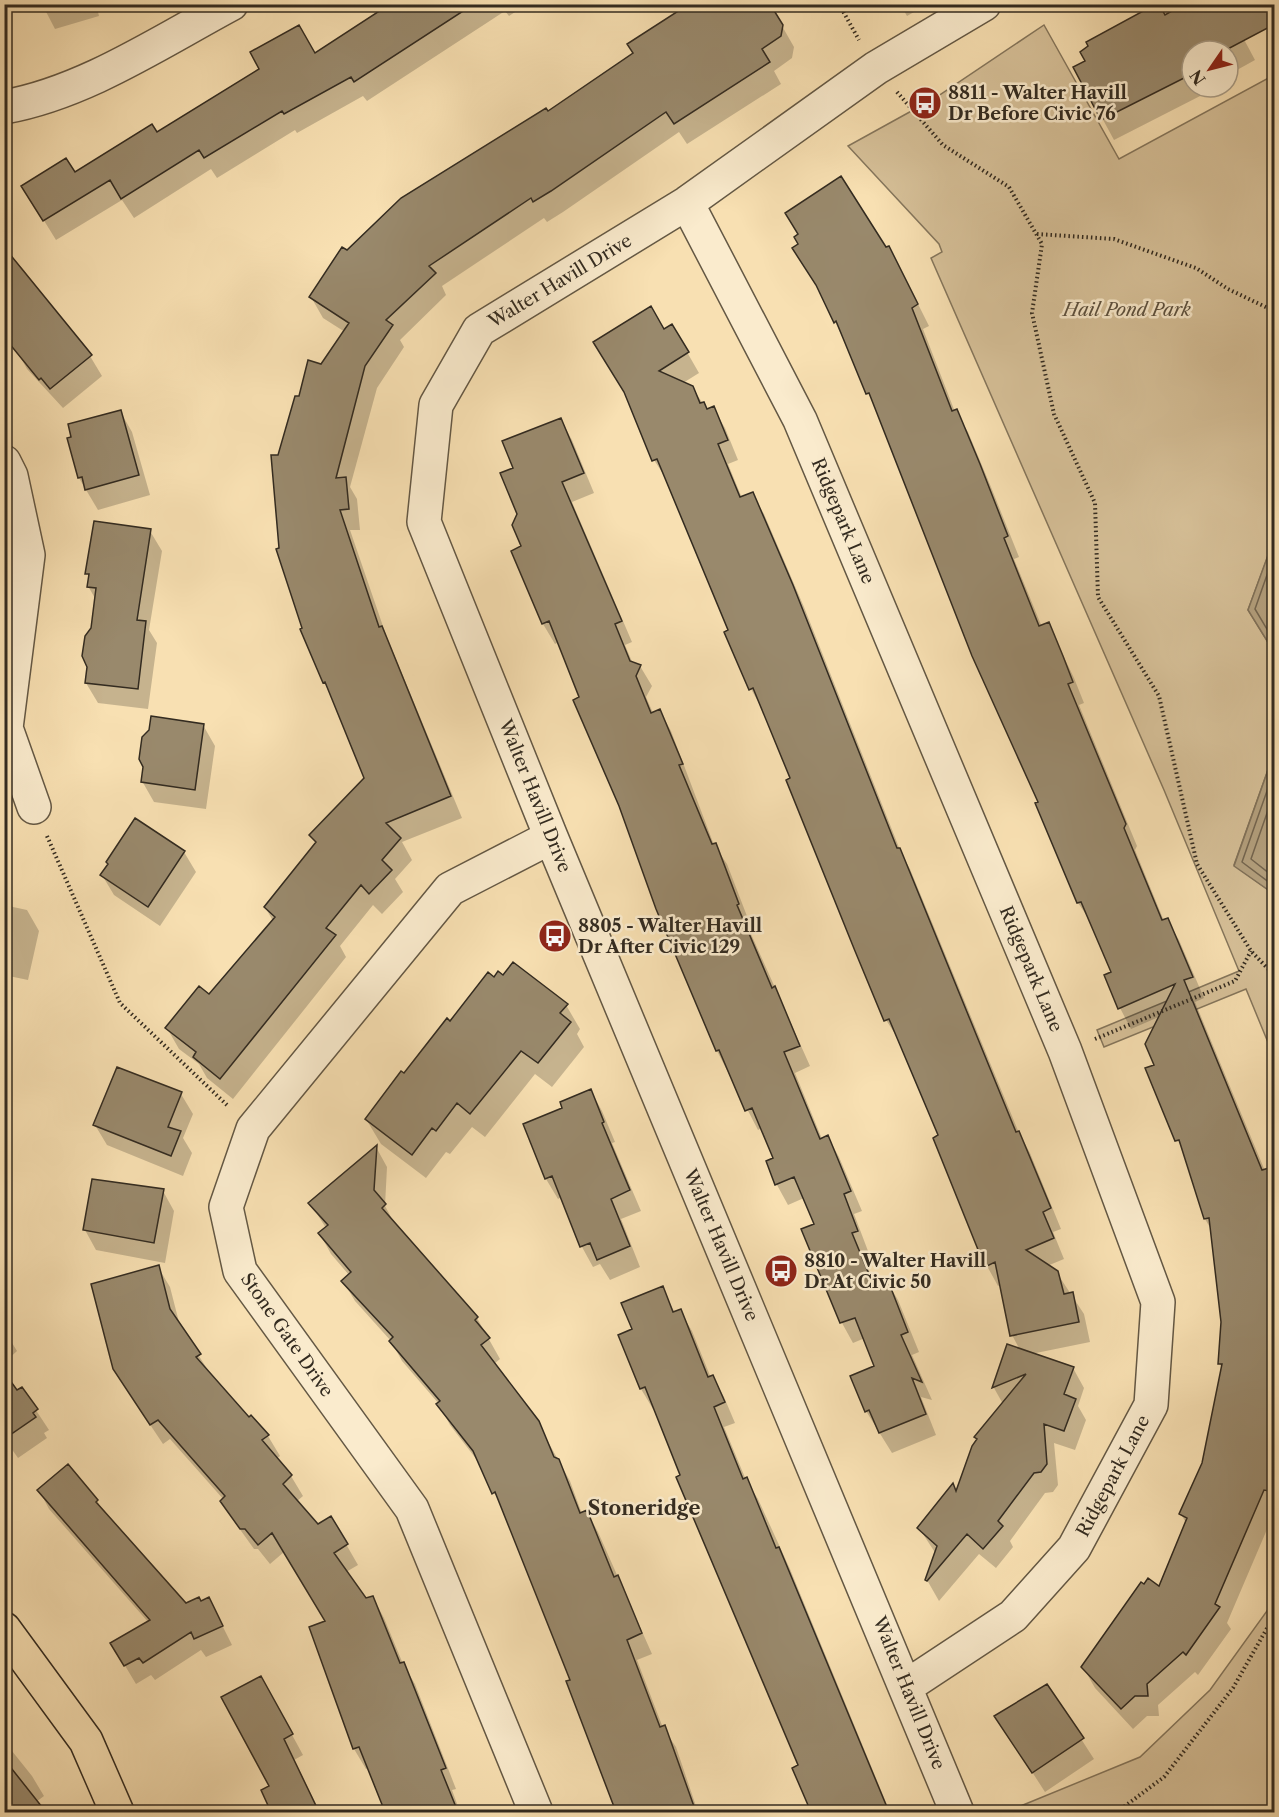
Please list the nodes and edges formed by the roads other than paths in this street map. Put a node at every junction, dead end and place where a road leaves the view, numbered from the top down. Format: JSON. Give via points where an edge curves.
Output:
{"nodes":[{"id":1,"x":231,"y":4,"type":"edge"},
{"id":2,"x":984,"y":4,"type":"edge"},
{"id":3,"x":4,"y":107,"type":"edge"},
{"id":4,"x":687,"y":203,"type":"junction"},
{"id":5,"x":4,"y":462,"type":"edge"},
{"id":6,"x":34,"y":807,"type":"road end"},
{"id":7,"x":551,"y":837,"type":"junction"},
{"id":8,"x":4,"y":1629,"type":"edge"},
{"id":9,"x":907,"y":1686,"type":"junction"},
{"id":10,"x":117,"y":1812,"type":"edge"},
{"id":11,"x":536,"y":1812,"type":"edge"},
{"id":12,"x":957,"y":1812,"type":"edge"}],
"edges":[{"from":1,"to":3,"type":"street","via":[[119,66],[33,101]]},
{"from":2,"to":4,"type":"street","name":"Walter Havill Drive","via":[[876,68]]},
{"from":4,"to":7,"type":"street","name":"Walter Havill Drive","via":[[479,330],[436,405],[424,522]]},
{"from":4,"to":9,"type":"street","name":"Ridgepark Lane","via":[[800,420],[1065,1051],[1158,1302],[1151,1405],[1074,1548],[1013,1616]]},
{"from":5,"to":6,"type":"street","via":[[28,555],[6,728]]},
{"from":7,"to":9,"type":"street","name":"Walter Havill Drive"},
{"from":7,"to":11,"type":"street","name":"Stone Gate Drive","via":[[450,889],[253,1129],[226,1207],[240,1271],[412,1509]]},
{"from":8,"to":10,"type":"main road","via":[[86,1741]]},
{"from":9,"to":12,"type":"street","name":"Walter Havill Drive"}]}
